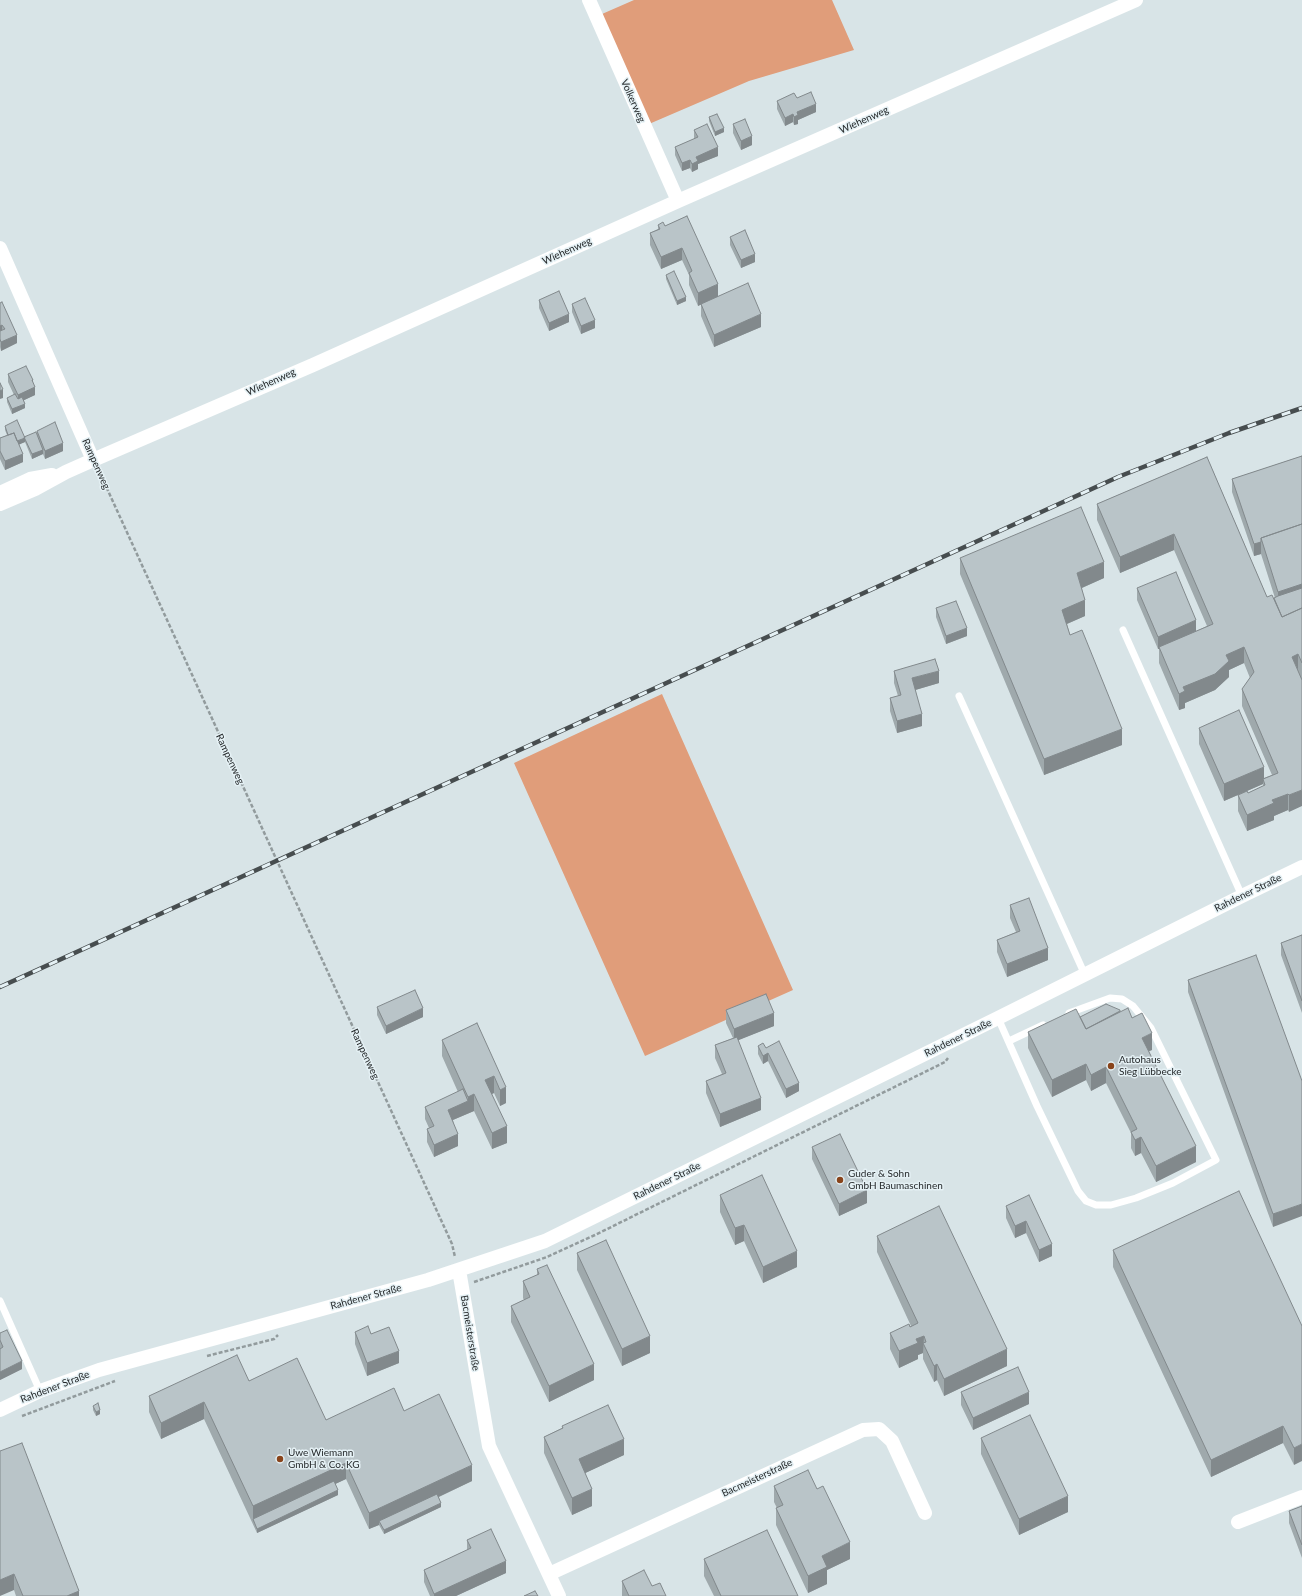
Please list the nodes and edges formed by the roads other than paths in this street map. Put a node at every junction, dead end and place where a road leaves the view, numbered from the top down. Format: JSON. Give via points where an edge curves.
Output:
{"nodes":[{"id":1,"x":589,"y":0,"type":"edge"},
{"id":2,"x":1136,"y":0,"type":"edge"},
{"id":3,"x":678,"y":201,"type":"junction"},
{"id":4,"x":0,"y":248,"type":"edge"},
{"id":5,"x":93,"y":460,"type":"junction"},
{"id":6,"x":66,"y":472,"type":"junction"},
{"id":7,"x":0,"y":493,"type":"edge"},
{"id":8,"x":0,"y":504,"type":"edge"},
{"id":9,"x":1123,"y":630,"type":"dead end"},
{"id":10,"x":959,"y":696,"type":"dead end"},
{"id":11,"x":1302,"y":867,"type":"edge"},
{"id":12,"x":1242,"y":896,"type":"junction"},
{"id":13,"x":1085,"y":975,"type":"junction"},
{"id":14,"x":1065,"y":1015,"type":"edge"},
{"id":15,"x":998,"y":1018,"type":"junction"},
{"id":16,"x":1051,"y":1021,"type":"edge"},
{"id":17,"x":1008,"y":1041,"type":"junction"},
{"id":18,"x":459,"y":1270,"type":"junction"},
{"id":19,"x":0,"y":1301,"type":"edge"},
{"id":20,"x":40,"y":1391,"type":"junction"},
{"id":21,"x":0,"y":1410,"type":"edge"},
{"id":22,"x":1302,"y":1497,"type":"edge"},
{"id":23,"x":925,"y":1513,"type":"dead end"},
{"id":24,"x":1238,"y":1522,"type":"dead end"},
{"id":25,"x":548,"y":1574,"type":"junction"},
{"id":26,"x":559,"y":1596,"type":"edge"}],
"edges":[{"from":1,"to":3,"type":"street","name":"Volkerweg"},
{"from":2,"to":3,"type":"street","name":"Wiehenweg"},
{"from":3,"to":5,"type":"street","name":"Wiehenweg"},
{"from":4,"to":5,"type":"street","name":"Rampenweg"},
{"from":5,"to":6,"type":"street","name":"Wiehenweg"},
{"from":6,"to":7,"type":"street","via":[[30,479]]},
{"from":6,"to":8,"type":"street","name":"Wiehenweg"},
{"from":9,"to":12,"type":"lane"},
{"from":10,"to":13,"type":"lane"},
{"from":11,"to":12,"type":"street","name":"Rahdener Straße"},
{"from":12,"to":13,"type":"street","name":"Rahdener Straße"},
{"from":13,"to":15,"type":"street","name":"Rahdener Straße"},
{"from":14,"to":17,"type":"lane","via":[[1110,998],[1122,999],[1132,1006],[1151,1028],[1216,1160],[1173,1183],[1136,1198],[1111,1205],[1096,1205],[1086,1201],[1078,1191]]},
{"from":15,"to":17,"type":"lane"},
{"from":15,"to":18,"type":"street","name":"Rahdener Straße","via":[[545,1241]]},
{"from":16,"to":17,"type":"lane"},
{"from":18,"to":20,"type":"street","name":"Rahdener Straße","via":[[99,1370]]},
{"from":18,"to":25,"type":"street","name":"Bacmeisterstraße","via":[[489,1446]]},
{"from":19,"to":20,"type":"lane"},
{"from":20,"to":21,"type":"street","name":"Rahdener Straße"},
{"from":22,"to":24,"type":"street"},
{"from":23,"to":25,"type":"street","name":"Bacmeisterstraße","via":[[892,1441],[879,1429],[863,1430]]},
{"from":25,"to":26,"type":"street","name":"Bacmeisterstraße"}]}
